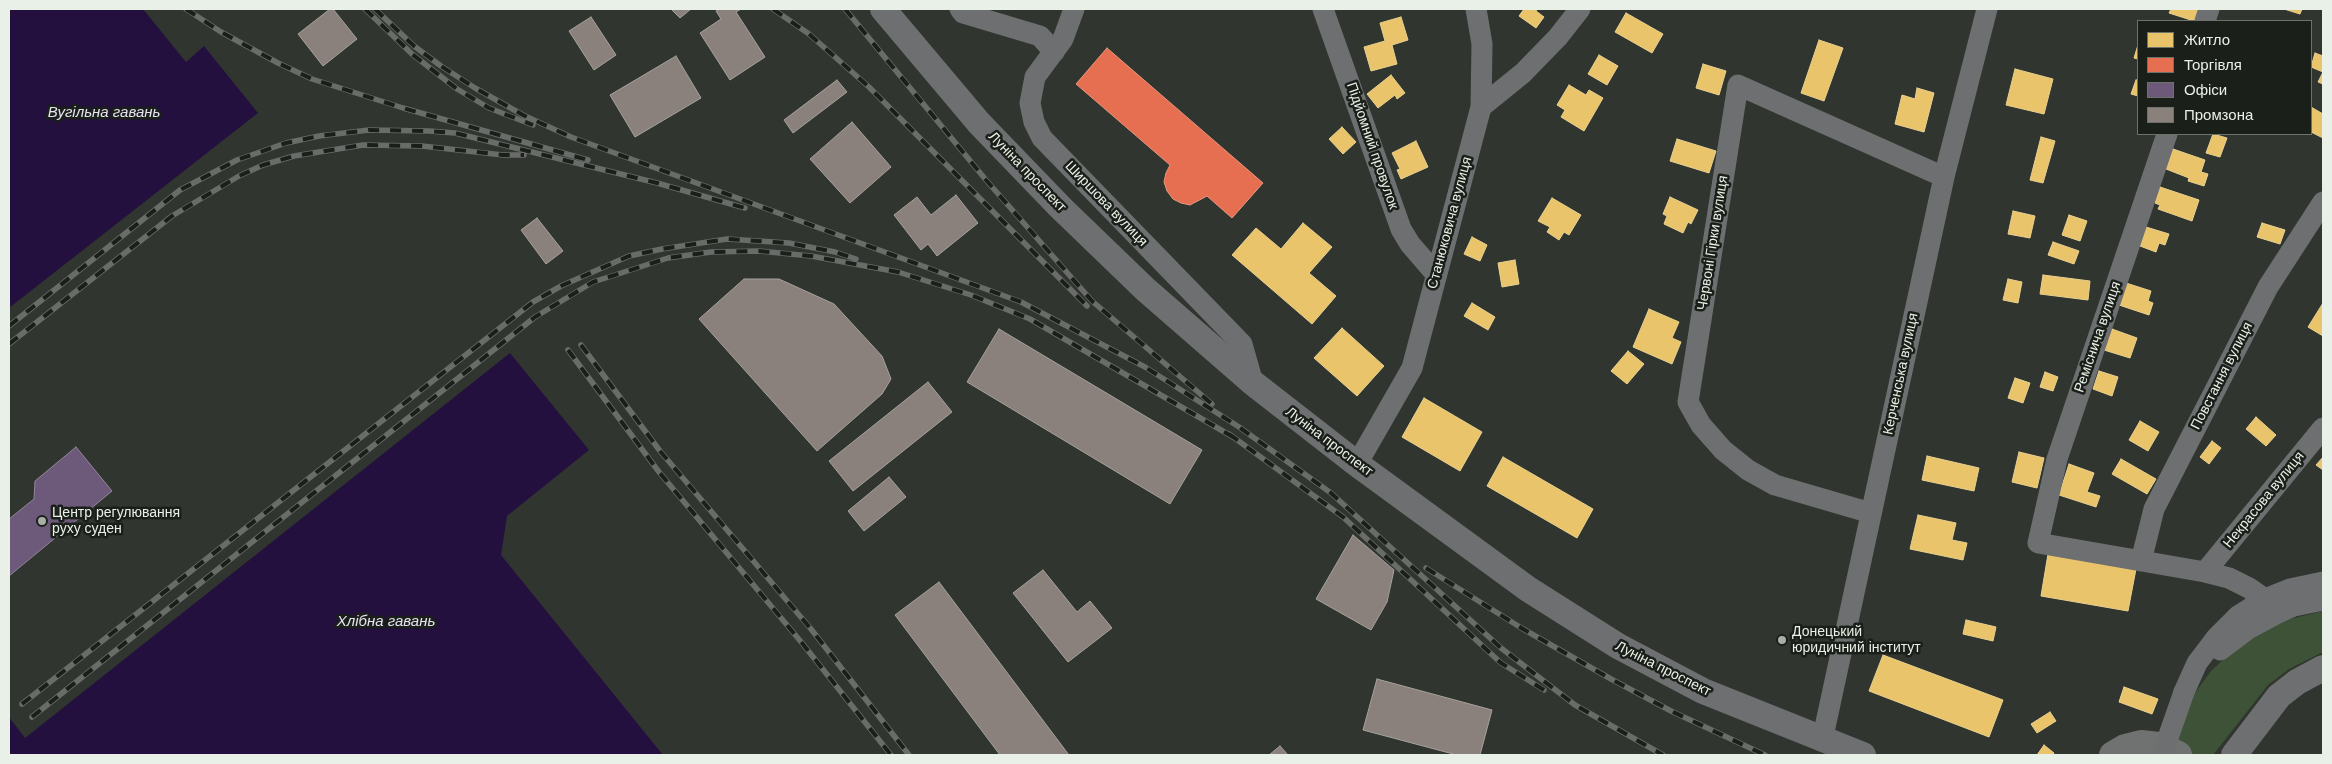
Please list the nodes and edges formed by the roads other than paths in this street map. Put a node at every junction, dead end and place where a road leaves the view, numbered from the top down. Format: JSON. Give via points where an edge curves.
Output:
{"nodes":[{"id":1,"x":883,"y":9,"type":"edge"},
{"id":2,"x":960,"y":9,"type":"edge"},
{"id":3,"x":1074,"y":9,"type":"edge"},
{"id":4,"x":1323,"y":9,"type":"edge"},
{"id":5,"x":1476,"y":9,"type":"edge"},
{"id":6,"x":1580,"y":9,"type":"edge"},
{"id":7,"x":1987,"y":9,"type":"edge"},
{"id":8,"x":1054,"y":52,"type":"junction"},
{"id":9,"x":1481,"y":107,"type":"junction"},
{"id":10,"x":2166,"y":135,"type":"edge"},
{"id":11,"x":1944,"y":177,"type":"junction"},
{"id":12,"x":2323,"y":202,"type":"edge"},
{"id":13,"x":1436,"y":274,"type":"junction"},
{"id":14,"x":1253,"y":384,"type":"junction"},
{"id":15,"x":2323,"y":428,"type":"edge"},
{"id":16,"x":1357,"y":464,"type":"junction"},
{"id":17,"x":1871,"y":514,"type":"junction"},
{"id":18,"x":2141,"y":561,"type":"junction"},
{"id":19,"x":2205,"y":572,"type":"junction"},
{"id":20,"x":2323,"y":582,"type":"edge"},
{"id":21,"x":2265,"y":600,"type":"junction"},
{"id":22,"x":2323,"y":600,"type":"edge"},
{"id":23,"x":2323,"y":668,"type":"edge"},
{"id":24,"x":2184,"y":692,"type":"junction"},
{"id":25,"x":1822,"y":741,"type":"junction"},
{"id":26,"x":1863,"y":755,"type":"edge"},
{"id":27,"x":2114,"y":755,"type":"edge"},
{"id":28,"x":2162,"y":755,"type":"edge"},
{"id":29,"x":2178,"y":755,"type":"edge"},
{"id":30,"x":2234,"y":755,"type":"edge"}],
"edges":[{"from":1,"to":14,"type":"street","name":"Луніна проспект","via":[[979,123],[1060,207],[1145,289]]},
{"from":2,"to":8,"type":"street","via":[[963,13],[1040,36]]},
{"from":3,"to":8,"type":"street","name":"Ширшова вулиця","via":[[1069,26]]},
{"from":4,"to":13,"type":"street","name":"Підйомний провулок","via":[[1400,229]]},
{"from":5,"to":9,"type":"street","name":"Станюковича вулиця","via":[[1482,44]]},
{"from":6,"to":9,"type":"street","via":[[1523,73]]},
{"from":7,"to":11,"type":"street","name":"Керченська вулиця"},
{"from":8,"to":14,"type":"street","name":"Ширшова вулиця","via":[[1041,67],[1031,90],[1034,122],[1042,138],[1242,344]]},
{"from":9,"to":13,"type":"street","name":"Станюковича вулиця"},
{"from":10,"to":18,"type":"street","name":"Реміснича вулиця","via":[[2057,459],[2038,544]]},
{"from":11,"to":17,"type":"street","name":"Керченська вулиця"},
{"from":11,"to":17,"type":"street","name":"Червоні Гірки вулиця","via":[[1738,85],[1688,402],[1700,425],[1723,450],[1748,470],[1775,485]]},
{"from":12,"to":18,"type":"street","name":"Повстання вулиця","via":[[2268,287],[2154,509]]},
{"from":13,"to":16,"type":"street","name":"Станюковича вулиця","via":[[1412,368]]},
{"from":14,"to":16,"type":"street","name":"Луніна проспект"},
{"from":15,"to":19,"type":"street","name":"Некрасова вулиця"},
{"from":16,"to":25,"type":"street","name":"Луніна проспект","via":[[1528,589],[1618,646],[1703,691]]},
{"from":17,"to":25,"type":"street","name":"Керченська вулиця"},
{"from":18,"to":19,"type":"street"},
{"from":19,"to":21,"type":"street","via":[[2229,578]]},
{"from":20,"to":21,"type":"street","via":[[2290,589]]},
{"from":21,"to":24,"type":"street","via":[[2238,616],[2216,638],[2197,663]]},
{"from":22,"to":24,"type":"street","via":[[2294,606],[2248,629],[2223,647]]},
{"from":23,"to":30,"type":"street","via":[[2279,696]]},
{"from":24,"to":28,"type":"street","bridge":true},
{"from":25,"to":26,"type":"street","name":"Луніна проспект"},
{"from":27,"to":29,"type":"main road","via":[[2142,744],[2159,746]]}]}
